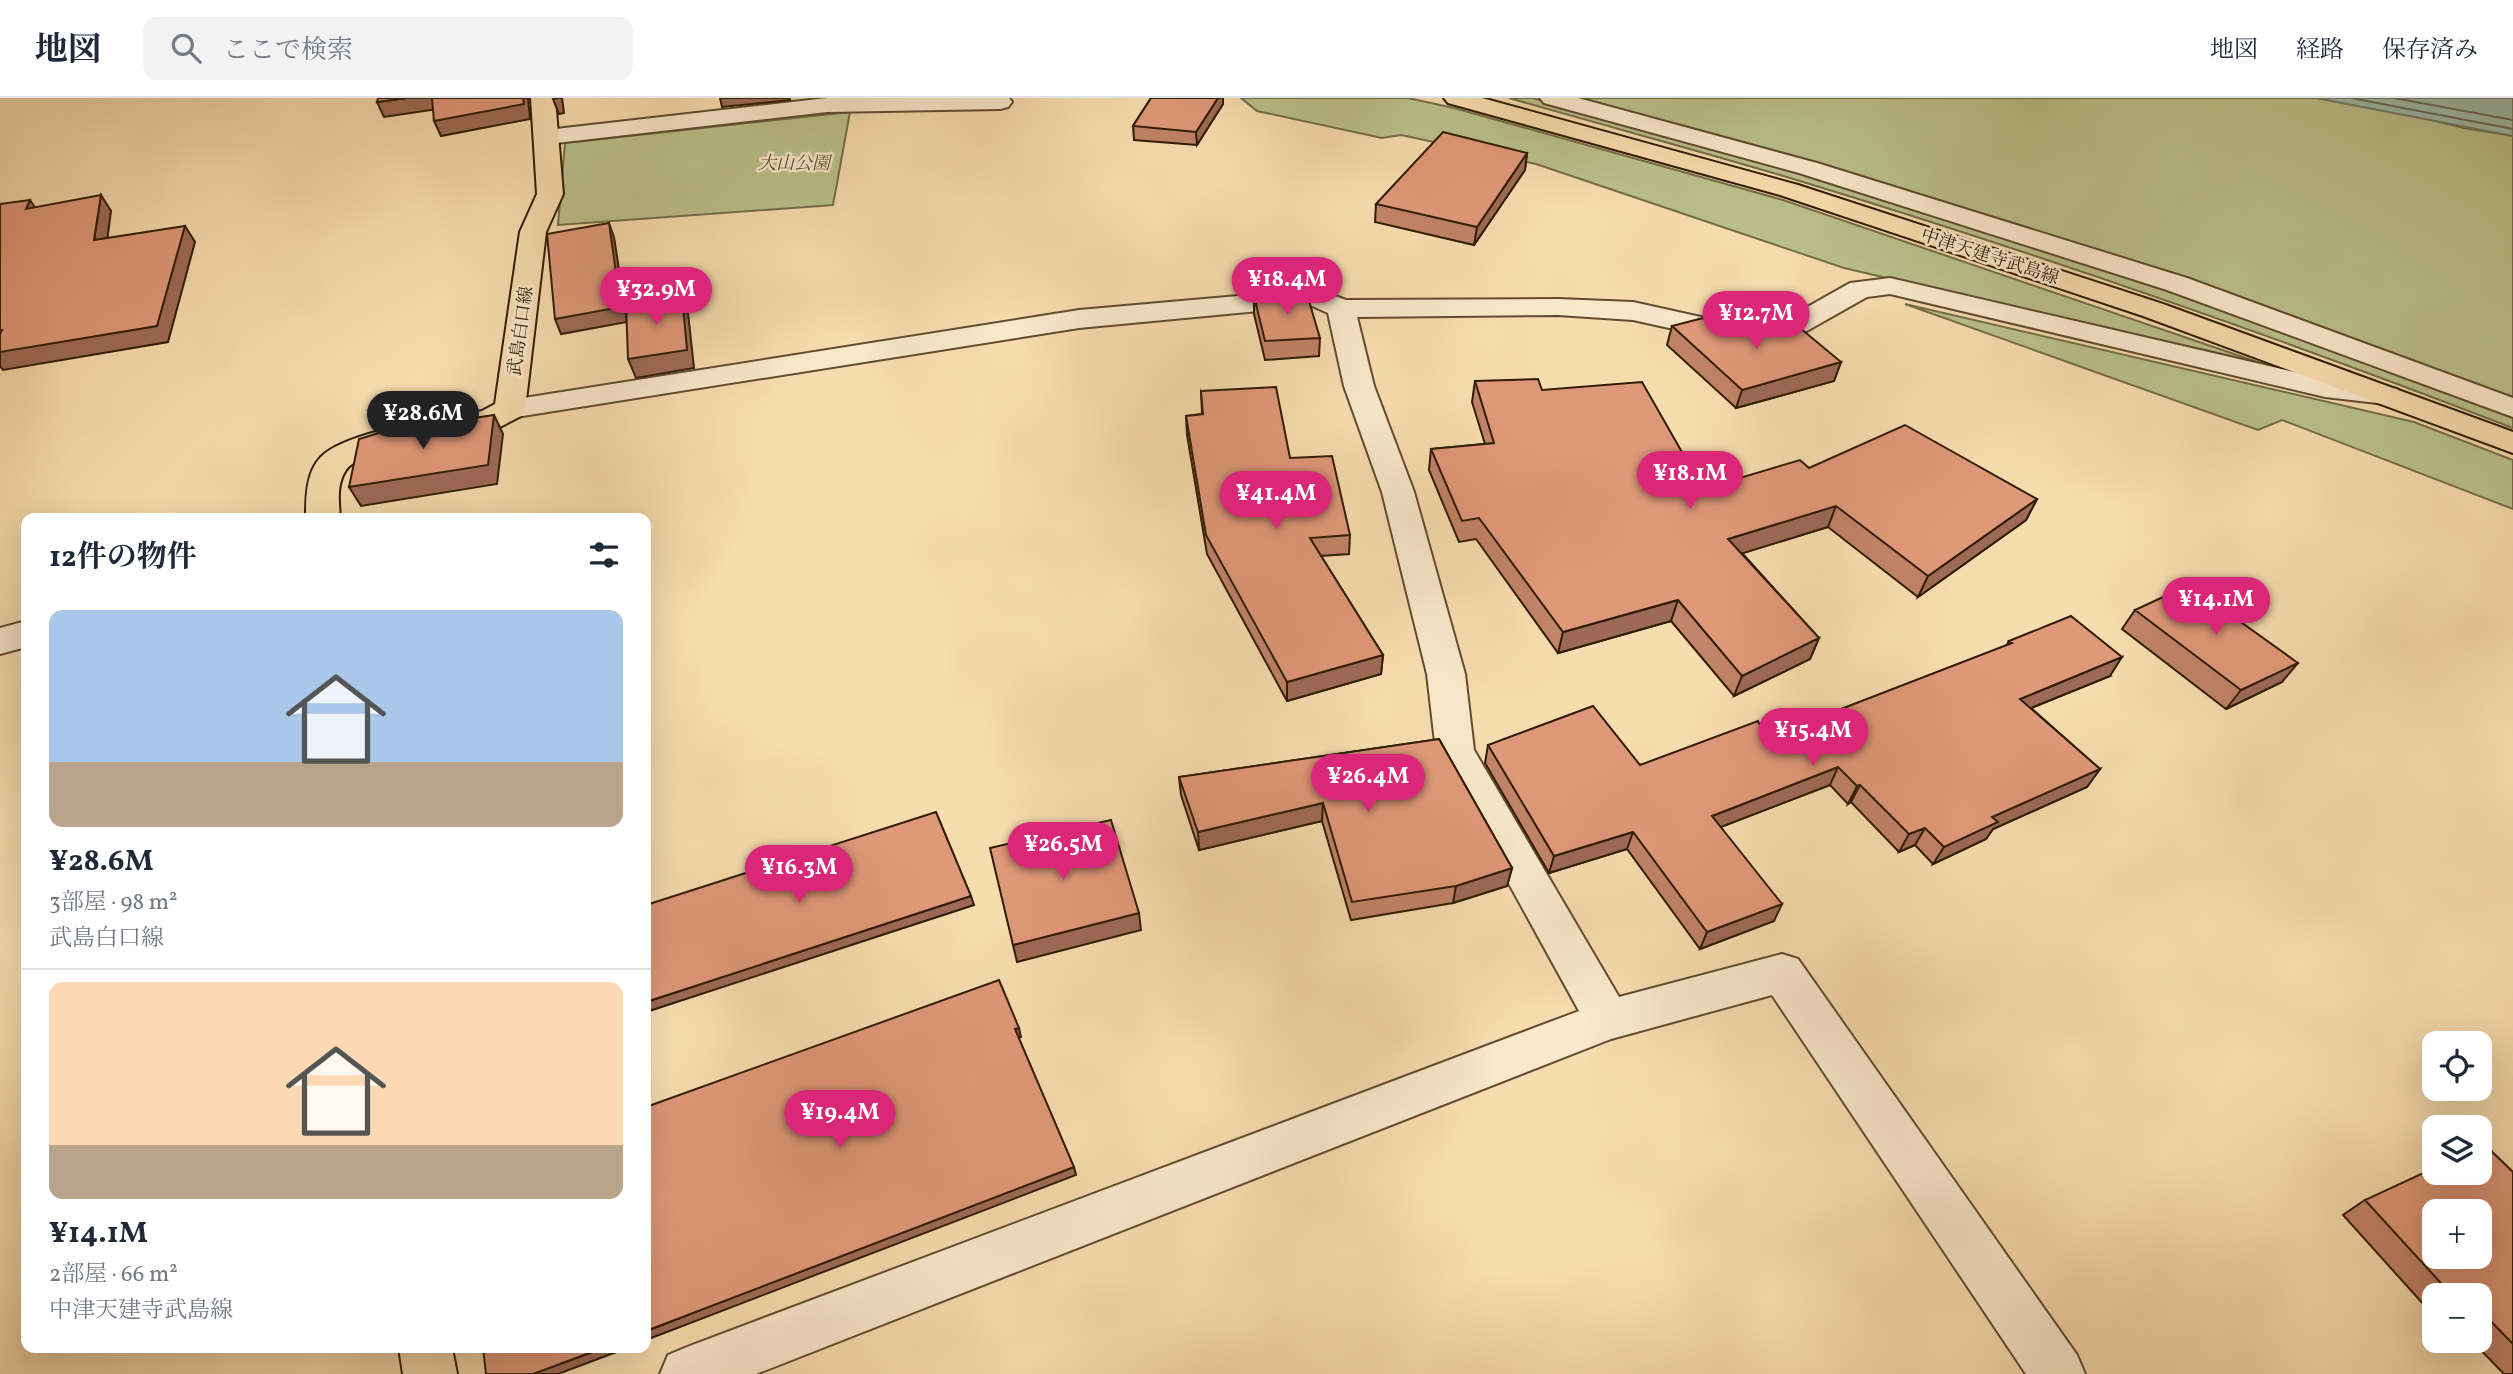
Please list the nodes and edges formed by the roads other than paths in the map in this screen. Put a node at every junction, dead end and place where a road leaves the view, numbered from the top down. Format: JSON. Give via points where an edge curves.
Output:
{"nodes":[{"id":1,"x":543,"y":98,"type":"edge"},
{"id":2,"x":1456,"y":98,"type":"edge"},
{"id":3,"x":1552,"y":98,"type":"edge"},
{"id":4,"x":1000,"y":102,"type":"dead end"},
{"id":5,"x":547,"y":137,"type":"junction"},
{"id":6,"x":1341,"y":309,"type":"junction"},
{"id":7,"x":2386,"y":395,"type":"junction"},
{"id":8,"x":2513,"y":408,"type":"edge"},
{"id":9,"x":510,"y":409,"type":"junction"},
{"id":10,"x":2513,"y":443,"type":"edge"},
{"id":11,"x":323,"y":513,"type":"edge"},
{"id":12,"x":21,"y":635,"type":"edge"},
{"id":13,"x":0,"y":641,"type":"edge"},
{"id":14,"x":1608,"y":1020,"type":"junction"},
{"id":15,"x":427,"y":1353,"type":"edge"},
{"id":16,"x":430,"y":1374,"type":"edge"},
{"id":17,"x":687,"y":1374,"type":"edge"},
{"id":18,"x":2058,"y":1374,"type":"edge"}],
"edges":[{"from":1,"to":5,"type":"main road","name":"武島白口線"},
{"from":2,"to":7,"type":"main road","name":"中津天建寺武島線","via":[[1789,190],[2153,310]]},
{"from":3,"to":8,"type":"street","via":[[1808,168],[2178,284]]},
{"from":4,"to":5,"type":"street","via":[[827,105]]},
{"from":5,"to":9,"type":"main road","name":"武島白口線","via":[[550,194],[533,232]]},
{"from":6,"to":7,"type":"street","via":[[1558,307],[1633,312],[1755,338],[1786,331],[1860,289],[1890,286],[2325,388]]},
{"from":6,"to":9,"type":"street","via":[[1316,297],[1079,318]]},
{"from":6,"to":14,"type":"street","via":[[1359,386],[1398,492],[1446,674],[1454,751]]},
{"from":7,"to":10,"type":"main road","name":"中津天建寺武島線"},
{"from":9,"to":11,"type":"main road","via":[[491,419],[365,445],[333,463],[322,490]]},
{"from":12,"to":13,"type":"street"},
{"from":14,"to":17,"type":"street"},
{"from":14,"to":18,"type":"street","via":[[1782,973]]},
{"from":15,"to":16,"type":"main road"}]}
